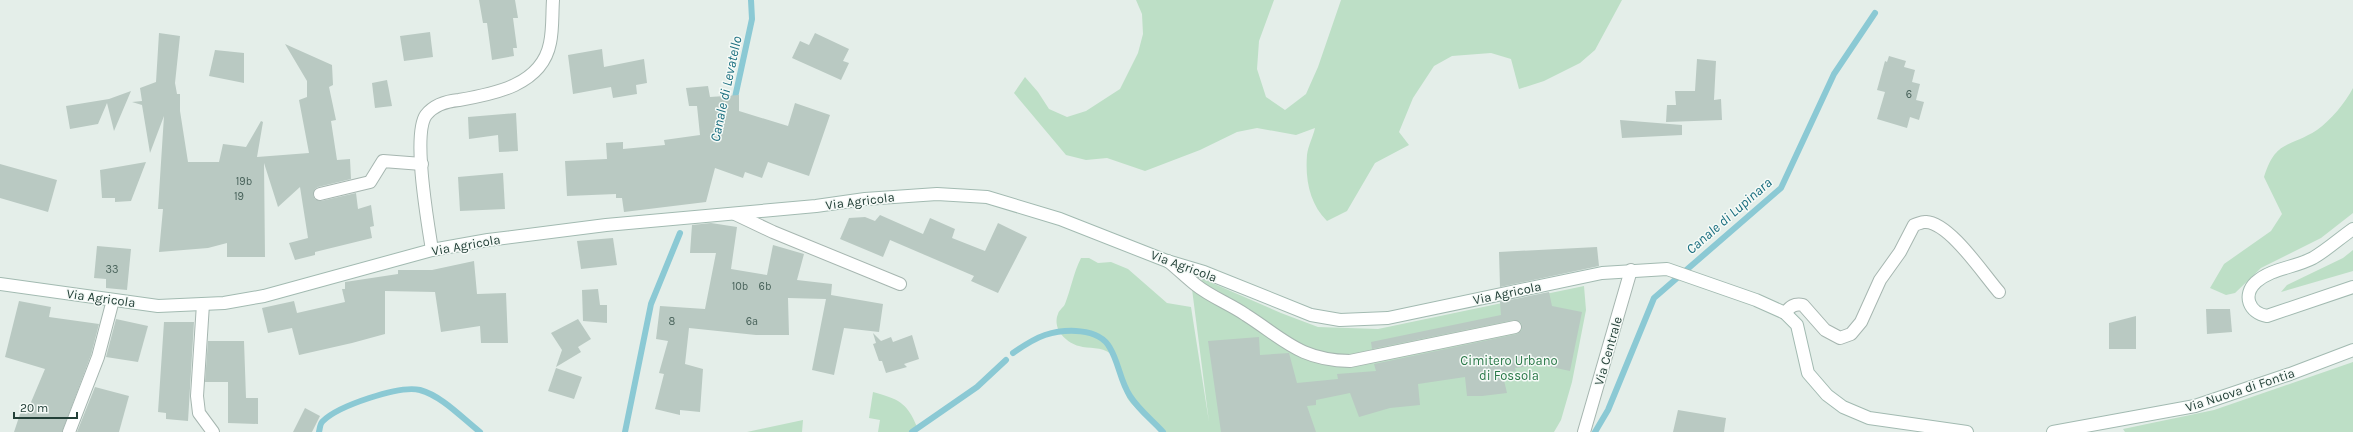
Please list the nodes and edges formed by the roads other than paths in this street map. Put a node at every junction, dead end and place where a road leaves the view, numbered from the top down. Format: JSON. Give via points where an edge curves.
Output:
{"nodes":[{"id":1,"x":552,"y":0,"type":"edge"},
{"id":2,"x":422,"y":164,"type":"junction"},
{"id":3,"x":320,"y":194,"type":"dead end"},
{"id":4,"x":735,"y":214,"type":"junction"},
{"id":5,"x":2353,"y":229,"type":"edge"},
{"id":6,"x":432,"y":250,"type":"junction"},
{"id":7,"x":1167,"y":261,"type":"junction"},
{"id":8,"x":1631,"y":270,"type":"junction"},
{"id":9,"x":0,"y":284,"type":"edge"},
{"id":10,"x":900,"y":284,"type":"dead end"},
{"id":11,"x":2353,"y":287,"type":"edge"},
{"id":12,"x":1998,"y":292,"type":"dead end"},
{"id":13,"x":113,"y":300,"type":"junction"},
{"id":14,"x":202,"y":304,"type":"junction"},
{"id":15,"x":1785,"y":313,"type":"junction"},
{"id":16,"x":1515,"y":327,"type":"dead end"},
{"id":17,"x":2353,"y":350,"type":"edge"},
{"id":18,"x":69,"y":432,"type":"edge"},
{"id":19,"x":213,"y":432,"type":"edge"},
{"id":20,"x":1584,"y":432,"type":"edge"},
{"id":21,"x":1967,"y":432,"type":"edge"},
{"id":22,"x":2053,"y":432,"type":"edge"}],
"edges":[{"from":1,"to":2,"type":"street","via":[[550,43],[544,59],[529,76],[515,86],[492,94],[448,101],[436,106],[426,115],[420,138]]},
{"from":2,"to":3,"type":"street","via":[[383,161],[370,182]]},
{"from":2,"to":6,"type":"street"},
{"from":4,"to":6,"type":"street","name":"Via Agricola","via":[[606,225]]},
{"from":4,"to":7,"type":"street","name":"Via Agricola","via":[[937,194],[987,197],[1060,219]]},
{"from":4,"to":10,"type":"street","name":"Via Agricola"},
{"from":5,"to":11,"type":"street","via":[[2312,258],[2271,273],[2255,283],[2249,292],[2249,301],[2251,309],[2259,315],[2267,316]]},
{"from":6,"to":14,"type":"street","name":"Via Agricola","via":[[264,296]]},
{"from":7,"to":8,"type":"street","name":"Via Agricola","via":[[1204,272],[1311,315],[1340,320],[1388,318],[1602,273]]},
{"from":7,"to":16,"type":"street","via":[[1196,286],[1246,315],[1290,346],[1310,356],[1327,360],[1350,361]]},
{"from":8,"to":15,"type":"street","via":[[1667,269],[1756,300]]},
{"from":8,"to":20,"type":"street","name":"Via Centrale"},
{"from":9,"to":13,"type":"street","name":"Via Agricola"},
{"from":12,"to":15,"type":"street","via":[[1952,237],[1937,225],[1926,221],[1914,225],[1900,252],[1880,280],[1861,322],[1851,334],[1840,338],[1825,330],[1803,305],[1791,306]]},
{"from":13,"to":14,"type":"street","name":"Via Agricola","via":[[158,306]]},
{"from":13,"to":18,"type":"street","via":[[98,357]]},
{"from":14,"to":19,"type":"street","via":[[197,396],[199,413]]},
{"from":15,"to":21,"type":"street","via":[[1797,325],[1808,374],[1827,395],[1843,407],[1869,418]]},
{"from":17,"to":22,"type":"street","name":"Via Nuova di Fontia","via":[[2195,406]]}]}
